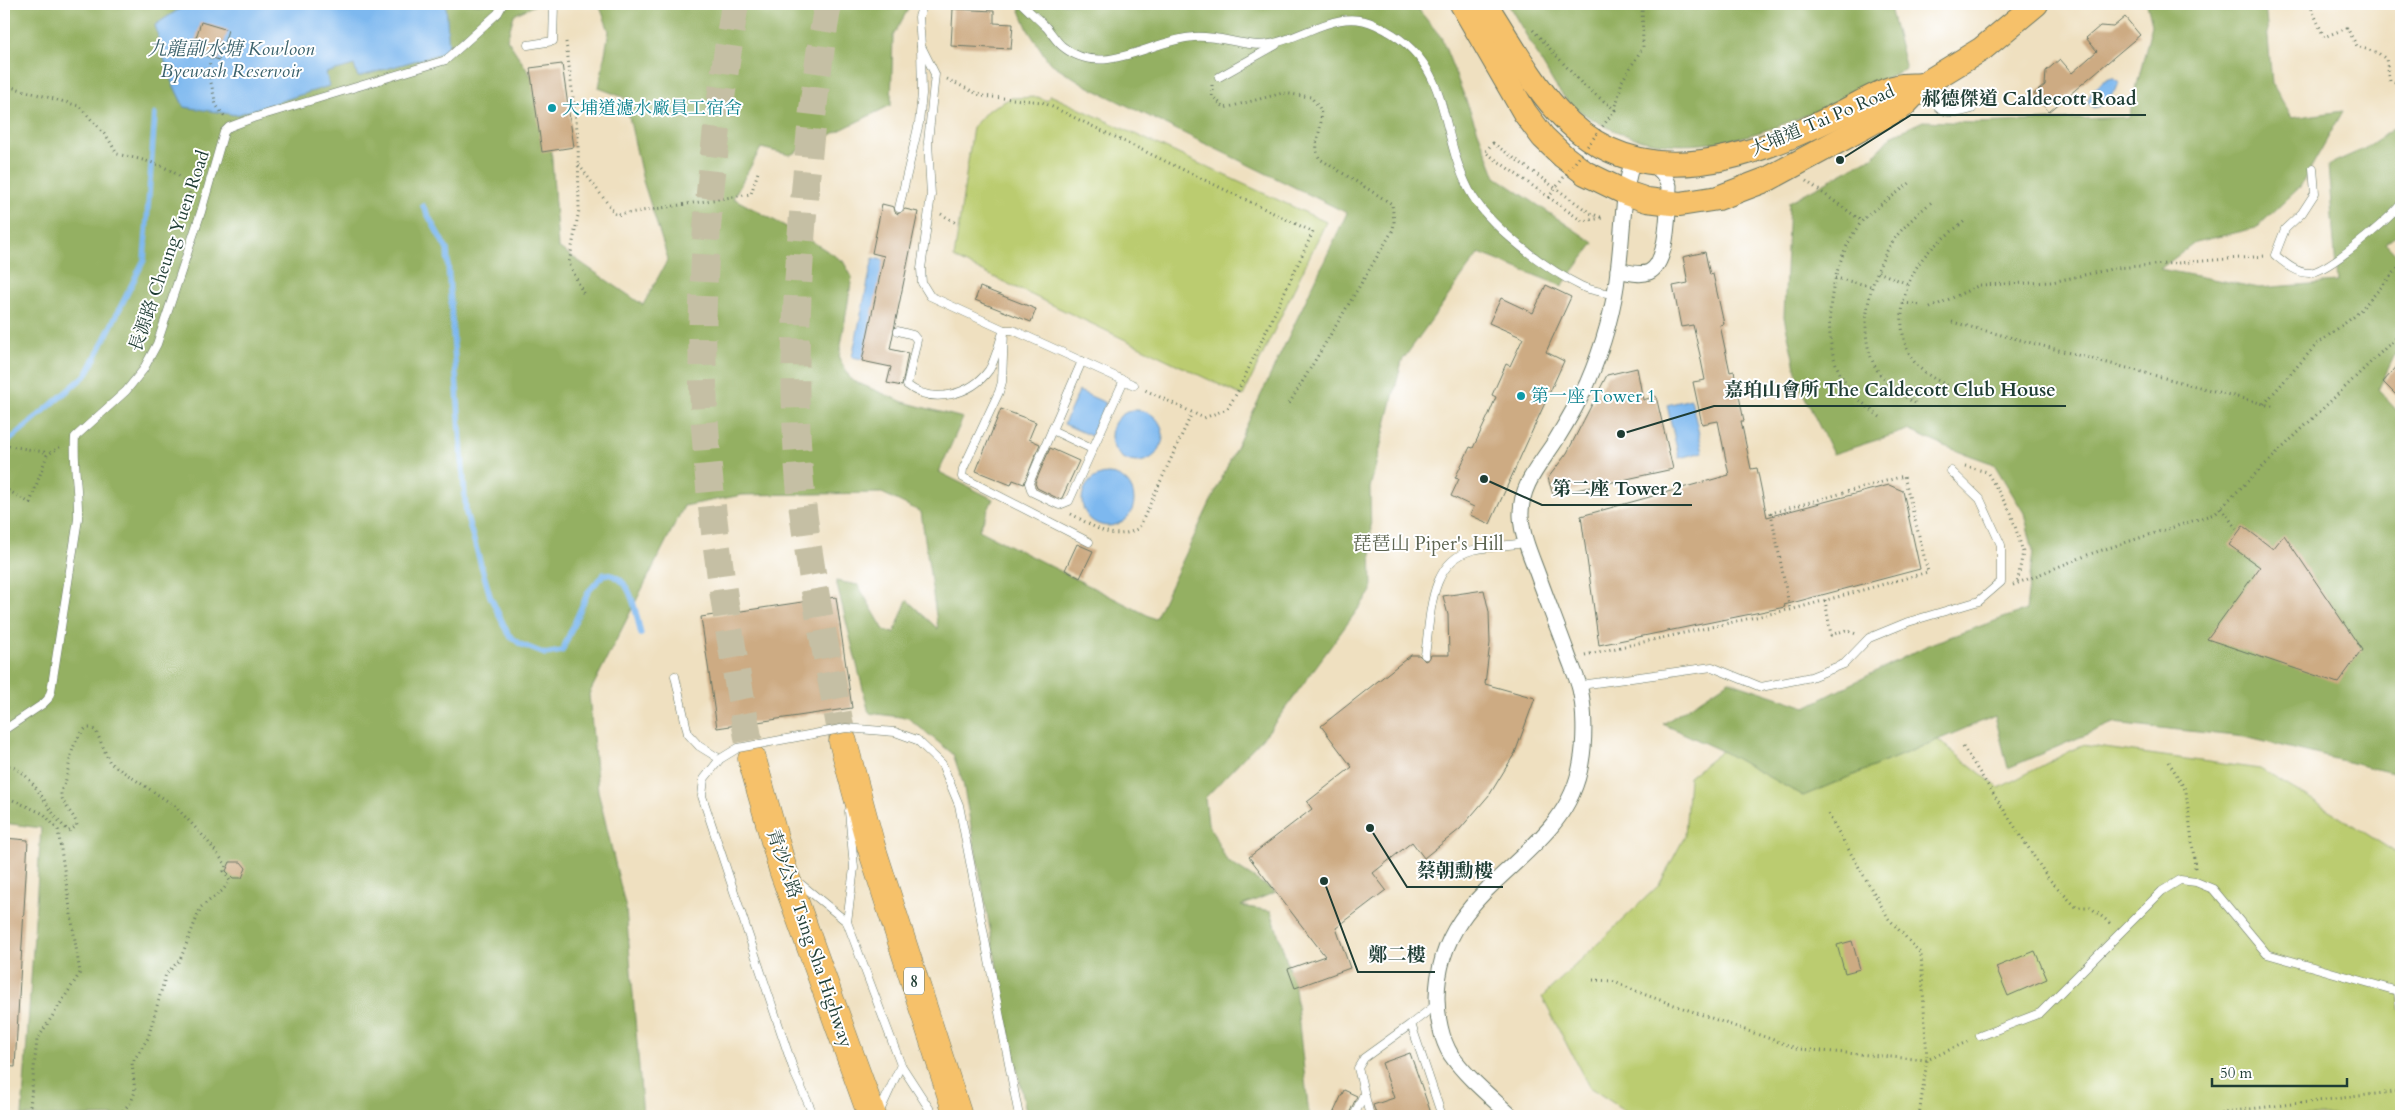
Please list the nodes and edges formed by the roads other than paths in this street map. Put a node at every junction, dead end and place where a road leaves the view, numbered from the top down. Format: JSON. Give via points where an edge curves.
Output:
{"nodes":[{"id":1,"x":503,"y":4,"type":"edge"},
{"id":2,"x":554,"y":4,"type":"edge"},
{"id":3,"x":924,"y":4,"type":"edge"},
{"id":4,"x":1022,"y":4,"type":"edge"},
{"id":5,"x":1462,"y":4,"type":"edge"},
{"id":6,"x":1485,"y":4,"type":"edge"},
{"id":7,"x":2036,"y":4,"type":"edge"},
{"id":8,"x":1285,"y":40,"type":"junction"},
{"id":9,"x":528,"y":45,"type":"dead end"},
{"id":10,"x":920,"y":46,"type":"junction"},
{"id":11,"x":1219,"y":77,"type":"road end"},
{"id":12,"x":1923,"y":85,"type":"junction"},
{"id":13,"x":1972,"y":109,"type":"dead end"},
{"id":14,"x":1642,"y":161,"type":"junction"},
{"id":15,"x":2313,"y":168,"type":"dead end"},
{"id":16,"x":1626,"y":193,"type":"junction"},
{"id":17,"x":1668,"y":203,"type":"junction"},
{"id":18,"x":2401,"y":204,"type":"edge"},
{"id":19,"x":899,"y":208,"type":"dead end"},
{"id":20,"x":1618,"y":270,"type":"junction"},
{"id":21,"x":1615,"y":295,"type":"junction"},
{"id":22,"x":1004,"y":330,"type":"junction"},
{"id":23,"x":898,"y":331,"type":"dead end"},
{"id":24,"x":1082,"y":361,"type":"junction"},
{"id":25,"x":1124,"y":380,"type":"junction"},
{"id":26,"x":1134,"y":385,"type":"road end"},
{"id":27,"x":1052,"y":430,"type":"junction"},
{"id":28,"x":1092,"y":449,"type":"junction"},
{"id":29,"x":1950,"y":471,"type":"dead end"},
{"id":30,"x":1089,"y":542,"type":"dead end"},
{"id":31,"x":1527,"y":543,"type":"junction"},
{"id":32,"x":1425,"y":655,"type":"dead end"},
{"id":33,"x":675,"y":676,"type":"dead end"},
{"id":34,"x":1580,"y":689,"type":"junction"},
{"id":35,"x":4,"y":730,"type":"edge"},
{"id":36,"x":843,"y":742,"type":"joint"},
{"id":37,"x":720,"y":758,"type":"junction"},
{"id":38,"x":752,"y":759,"type":"tunnel mouth"},
{"id":39,"x":847,"y":790,"type":"dead end"},
{"id":40,"x":848,"y":800,"type":"dead end"},
{"id":41,"x":783,"y":870,"type":"junction"},
{"id":42,"x":848,"y":922,"type":"junction"},
{"id":43,"x":2400,"y":991,"type":"edge"},
{"id":44,"x":1437,"y":1004,"type":"junction"},
{"id":45,"x":2401,"y":1015,"type":"edge"},
{"id":46,"x":1411,"y":1024,"type":"junction"},
{"id":47,"x":1980,"y":1036,"type":"road end"},
{"id":48,"x":901,"y":1065,"type":"junction"},
{"id":49,"x":1363,"y":1096,"type":"junction"},
{"id":50,"x":814,"y":1116,"type":"edge"},
{"id":51,"x":872,"y":1116,"type":"edge"},
{"id":52,"x":877,"y":1116,"type":"edge"},
{"id":53,"x":934,"y":1116,"type":"edge"},
{"id":54,"x":958,"y":1116,"type":"edge"},
{"id":55,"x":1019,"y":1116,"type":"edge"},
{"id":56,"x":1354,"y":1116,"type":"edge"},
{"id":57,"x":1370,"y":1116,"type":"edge"},
{"id":58,"x":1442,"y":1116,"type":"edge"},
{"id":59,"x":1511,"y":1116,"type":"edge"}],
"edges":[{"from":1,"to":35,"type":"lane","name":"長源路 Cheung Yuen Road","via":[[498,13],[446,60],[230,127],[224,132],[201,212],[156,344],[143,370],[126,390],[75,437],[73,456],[78,519],[51,691],[43,704]]},
{"from":2,"to":9,"type":"lane","via":[[553,41]]},
{"from":3,"to":10,"type":"lane","via":[[919,17]]},
{"from":4,"to":8,"type":"lane","via":[[1060,45],[1082,57],[1098,61],[1118,58],[1176,38],[1215,36],[1254,45]]},
{"from":5,"to":16,"type":"main road","name":"大埔道 Tai Po Road","via":[[1525,113],[1543,137],[1585,173]]},
{"from":6,"to":14,"type":"main road","name":"大埔道 Tai Po Road","via":[[1558,111],[1588,138]]},
{"from":7,"to":12,"type":"main road","name":"大埔道 Tai Po Road","via":[[1982,49]]},
{"from":8,"to":11,"type":"lane"},
{"from":8,"to":21,"type":"lane","via":[[1340,20],[1358,18],[1405,42],[1427,65],[1457,162],[1469,190],[1486,216],[1529,253],[1568,279],[1584,288]]},
{"from":10,"to":19,"type":"lane","via":[[922,94],[919,123]]},
{"from":10,"to":22,"type":"lane","via":[[935,74],[928,142],[930,207],[921,269],[924,288],[937,300]]},
{"from":12,"to":13,"type":"lane","via":[[1940,109],[1960,112]]},
{"from":12,"to":14,"type":"main road","name":"大埔道 Tai Po Road","via":[[1896,87],[1799,133],[1726,159],[1687,165]]},
{"from":12,"to":17,"type":"main road","name":"大埔道 Tai Po Road","via":[[1903,106],[1768,179],[1718,198]]},
{"from":14,"to":16,"type":"street"},
{"from":14,"to":17,"type":"street","via":[[1660,168],[1666,176]]},
{"from":15,"to":18,"type":"lane","via":[[2315,193],[2302,213],[2285,229],[2275,256],[2298,272],[2311,273],[2348,251]]},
{"from":16,"to":17,"type":"main road","name":"大埔道 Tai Po Road"},
{"from":16,"to":20,"type":"street"},
{"from":17,"to":20,"type":"street","via":[[1664,250],[1658,263],[1650,272],[1640,274]]},
{"from":20,"to":21,"type":"street"},
{"from":21,"to":31,"type":"street","via":[[1586,386],[1527,483],[1521,513]]},
{"from":22,"to":23,"type":"lane","via":[[984,376],[960,393],[930,396],[907,385],[917,340],[913,335]]},
{"from":22,"to":24,"type":"lane","via":[[1013,330]]},
{"from":22,"to":30,"type":"lane","via":[[1002,382],[962,477]]},
{"from":24,"to":25,"type":"lane"},
{"from":24,"to":27,"type":"lane"},
{"from":25,"to":26,"type":"lane"},
{"from":25,"to":28,"type":"lane"},
{"from":27,"to":28,"type":"lane"},
{"from":27,"to":28,"type":"lane","via":[[1029,483],[1032,492],[1059,505],[1069,500]]},
{"from":29,"to":34,"type":"lane","via":[[1980,499],[2001,545],[2001,582],[1979,601],[1908,622],[1869,638],[1844,664],[1811,677],[1761,687],[1712,667],[1588,684]]},
{"from":31,"to":32,"type":"lane","via":[[1474,550],[1463,554],[1445,569],[1435,590]]},
{"from":31,"to":34,"type":"street"},
{"from":33,"to":37,"type":"lane","via":[[688,734],[699,746]]},
{"from":34,"to":44,"type":"street","via":[[1583,746],[1576,784],[1569,801],[1547,832],[1470,906],[1460,920],[1444,952]]},
{"from":36,"to":39,"type":"lane"},
{"from":36,"to":54,"type":"highway","number":"8","via":[[871,846]]},
{"from":37,"to":50,"type":"lane","via":[[704,779],[702,796],[795,1074]]},
{"from":37,"to":55,"type":"lane","bridge":true,"via":[[738,748],[846,728],[895,732],[917,740],[942,764],[959,805]]},
{"from":38,"to":41,"type":"highway","name":"青沙公路 Tsing Sha Highway"},
{"from":40,"to":42,"type":"lane","via":[[854,868]]},
{"from":41,"to":42,"type":"lane"},
{"from":41,"to":51,"type":"highway","name":"青沙公路 Tsing Sha Highway"},
{"from":42,"to":48,"type":"lane"},
{"from":43,"to":45,"type":"lane"},
{"from":43,"to":47,"type":"lane","via":[[2267,954],[2213,889],[2180,880],[2162,891],[2040,1013]]},
{"from":44,"to":46,"type":"lane"},
{"from":44,"to":59,"type":"street","via":[[1450,1054]]},
{"from":46,"to":49,"type":"lane","via":[[1364,1058],[1358,1068]]},
{"from":46,"to":58,"type":"lane"},
{"from":48,"to":52,"type":"lane"},
{"from":48,"to":53,"type":"lane"},
{"from":49,"to":56,"type":"lane"},
{"from":49,"to":57,"type":"lane"}]}
